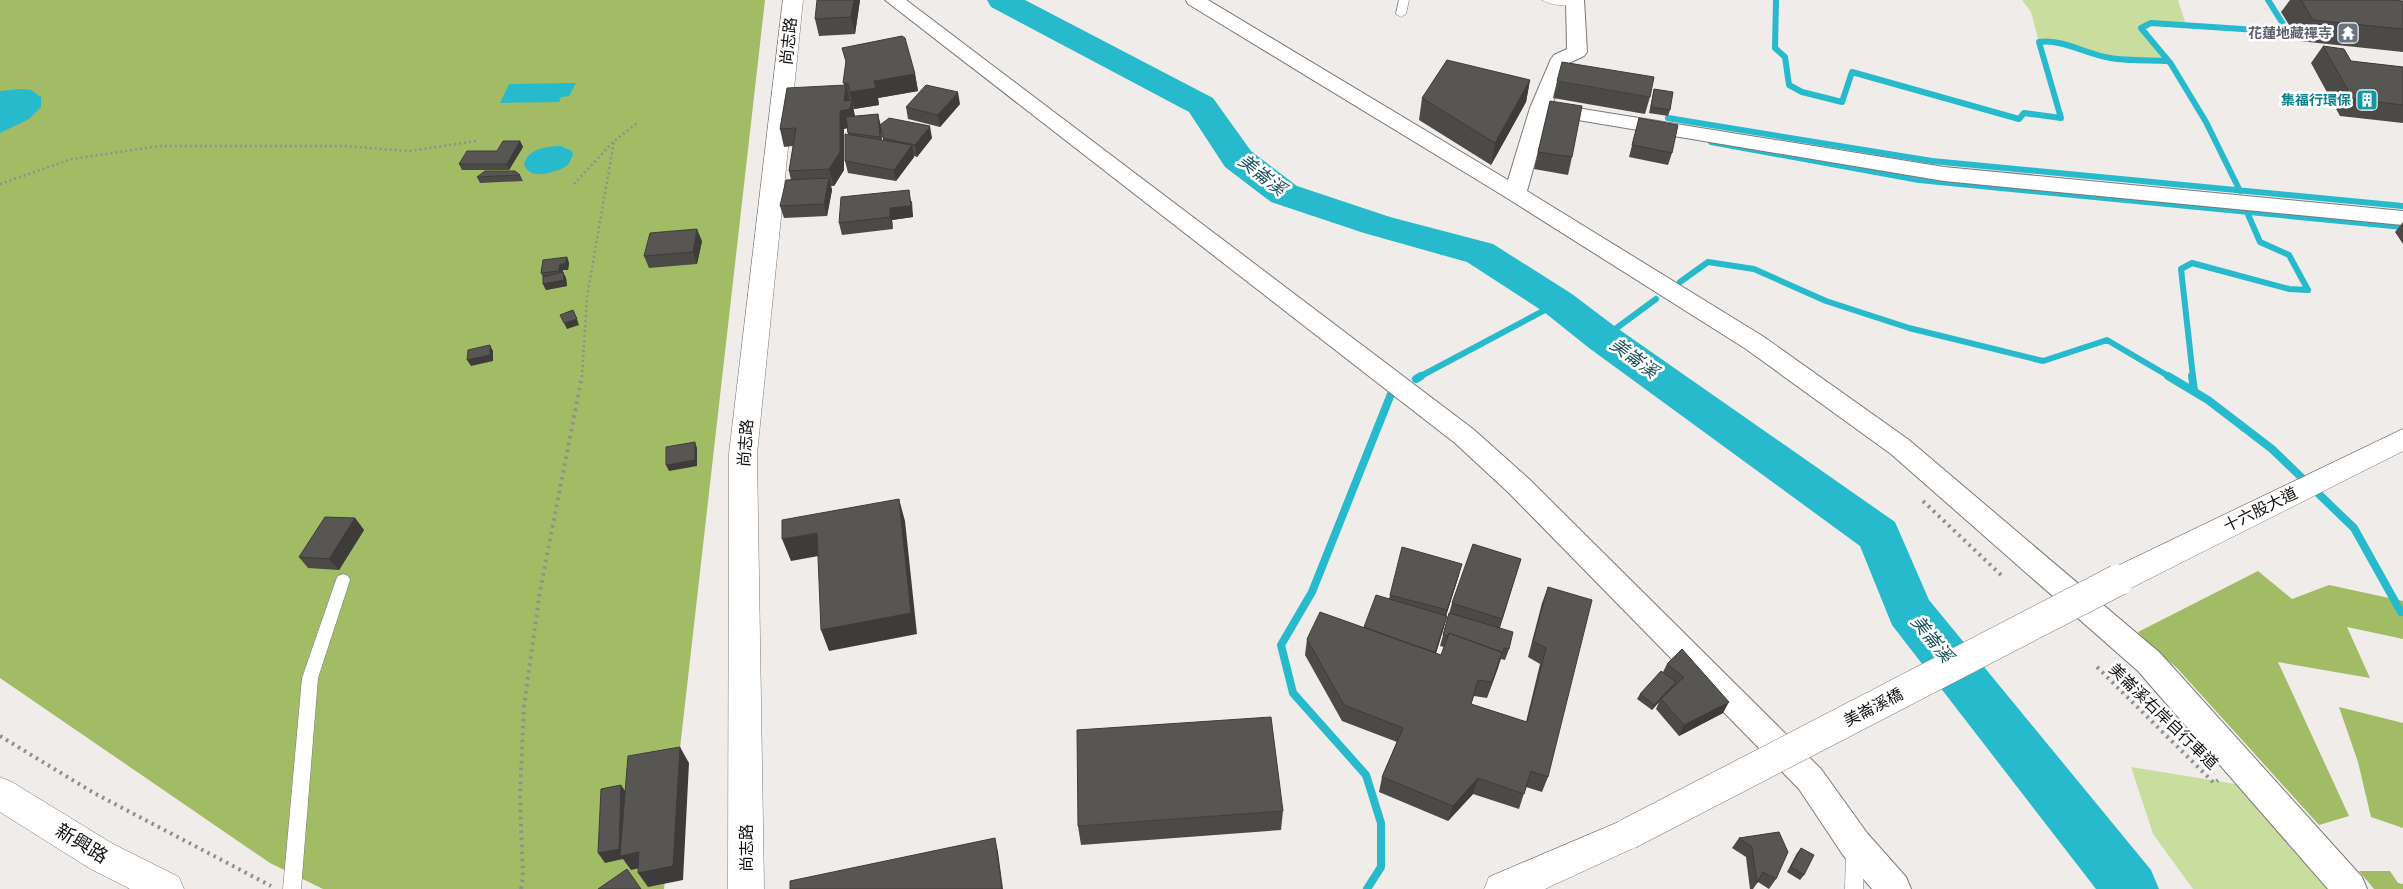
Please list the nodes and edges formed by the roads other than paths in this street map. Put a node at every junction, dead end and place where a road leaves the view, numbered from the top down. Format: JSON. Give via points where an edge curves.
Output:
{"nodes":[{"id":1,"x":793,"y":0,"type":"edge"},
{"id":2,"x":894,"y":0,"type":"edge"},
{"id":3,"x":1195,"y":0,"type":"edge"},
{"id":4,"x":1404,"y":0,"type":"edge"},
{"id":5,"x":1547,"y":0,"type":"edge"},
{"id":6,"x":1575,"y":2,"type":"edge"},
{"id":7,"x":1401,"y":14,"type":"dead end"},
{"id":8,"x":1540,"y":108,"type":"junction"},
{"id":9,"x":1516,"y":193,"type":"junction"},
{"id":10,"x":2403,"y":218,"type":"edge"},
{"id":11,"x":2403,"y":439,"type":"edge"},
{"id":12,"x":343,"y":580,"type":"dead end"},
{"id":13,"x":2118,"y":580,"type":"joint"},
{"id":14,"x":0,"y":793,"type":"edge"},
{"id":15,"x":1855,"y":844,"type":"junction"},
{"id":16,"x":166,"y":889,"type":"edge"},
{"id":17,"x":292,"y":889,"type":"edge"},
{"id":18,"x":746,"y":889,"type":"edge"},
{"id":19,"x":1502,"y":889,"type":"edge"},
{"id":20,"x":1854,"y":889,"type":"edge"},
{"id":21,"x":1894,"y":889,"type":"edge"},
{"id":22,"x":2350,"y":889,"type":"edge"}],
"edges":[{"from":1,"to":18,"type":"street","name":"尚志路","via":[[743,454]]},
{"from":2,"to":15,"type":"street","via":[[1471,442],[1520,486],[1810,779]]},
{"from":3,"to":9,"type":"street"},
{"from":4,"to":7,"type":"lane"},
{"from":5,"to":6,"type":"lane"},
{"from":6,"to":8,"type":"street","via":[[1577,52],[1561,59]]},
{"from":8,"to":9,"type":"street"},
{"from":8,"to":10,"type":"street","via":[[1944,174]]},
{"from":9,"to":22,"type":"street","via":[[1755,343],[1900,447],[2149,662]]},
{"from":11,"to":13,"type":"street","name":"十六股大道"},
{"from":12,"to":17,"type":"lane","via":[[310,678]]},
{"from":13,"to":19,"type":"street","name":"美崙溪橋","bridge":true,"via":[[1628,834]]},
{"from":14,"to":16,"type":"street","name":"新興路","via":[[101,856]]},
{"from":15,"to":20,"type":"lane"},
{"from":15,"to":21,"type":"street"}]}
